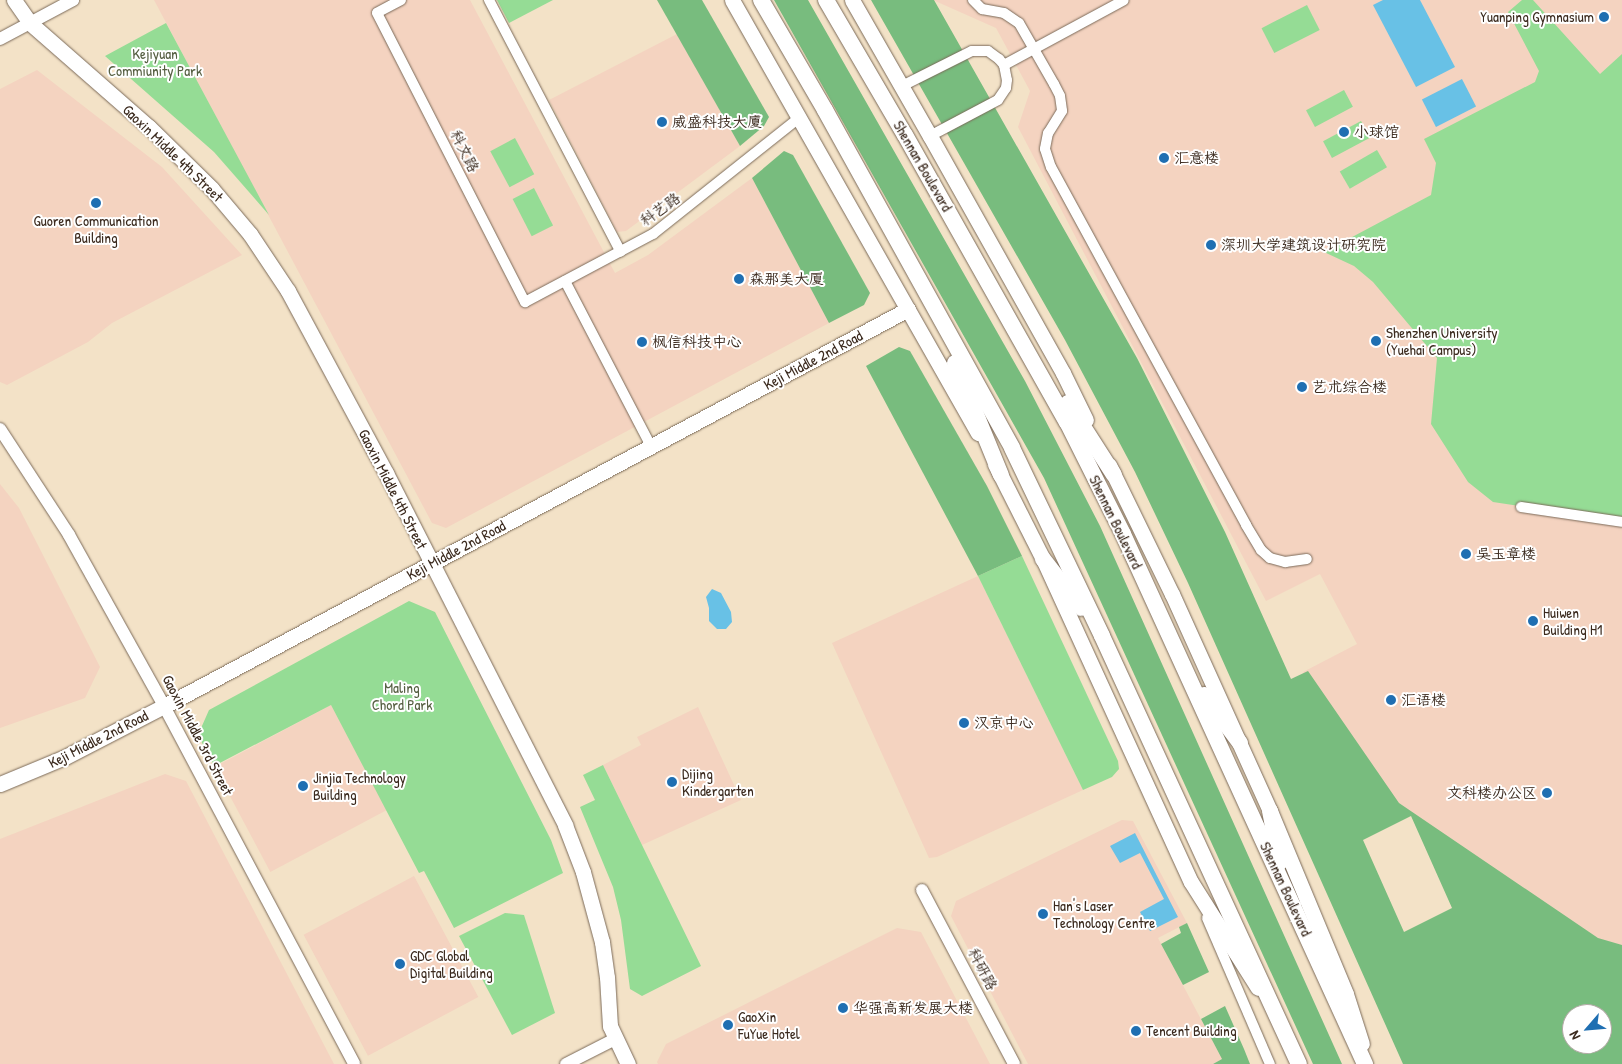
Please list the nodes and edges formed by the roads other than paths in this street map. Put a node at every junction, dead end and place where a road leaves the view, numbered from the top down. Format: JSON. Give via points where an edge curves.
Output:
{"nodes":[{"id":1,"x":14,"y":0,"type":"edge"},
{"id":2,"x":73,"y":0,"type":"edge"},
{"id":3,"x":401,"y":0,"type":"edge"},
{"id":4,"x":489,"y":0,"type":"edge"},
{"id":5,"x":732,"y":0,"type":"edge"},
{"id":6,"x":761,"y":0,"type":"edge"},
{"id":7,"x":826,"y":0,"type":"edge"},
{"id":8,"x":852,"y":0,"type":"edge"},
{"id":9,"x":973,"y":0,"type":"edge"},
{"id":10,"x":1124,"y":0,"type":"edge"},
{"id":11,"x":30,"y":23,"type":"junction"},
{"id":12,"x":0,"y":39,"type":"edge"},
{"id":13,"x":1035,"y":48,"type":"junction"},
{"id":14,"x":1004,"y":65,"type":"junction"},
{"id":15,"x":902,"y":86,"type":"junction"},
{"id":16,"x":799,"y":118,"type":"junction"},
{"id":17,"x":930,"y":136,"type":"junction"},
{"id":18,"x":621,"y":252,"type":"junction"},
{"id":19,"x":984,"y":273,"type":"junction"},
{"id":20,"x":564,"y":281,"type":"junction"},
{"id":21,"x":923,"y":285,"type":"junction"},
{"id":22,"x":525,"y":302,"type":"joint"},
{"id":23,"x":908,"y":309,"type":"junction"},
{"id":24,"x":0,"y":429,"type":"edge"},
{"id":25,"x":651,"y":446,"type":"junction"},
{"id":26,"x":1001,"y":475,"type":"junction"},
{"id":27,"x":1114,"y":475,"type":"junction"},
{"id":28,"x":1521,"y":506,"type":"dead end"},
{"id":29,"x":1622,"y":522,"type":"edge"},
{"id":30,"x":1043,"y":559,"type":"junction"},
{"id":31,"x":1307,"y":559,"type":"dead end"},
{"id":32,"x":432,"y":563,"type":"junction"},
{"id":33,"x":1102,"y":636,"type":"junction"},
{"id":34,"x":1183,"y":666,"type":"junction"},
{"id":35,"x":164,"y":706,"type":"junction"},
{"id":36,"x":1240,"y":743,"type":"junction"},
{"id":37,"x":0,"y":784,"type":"edge"},
{"id":38,"x":1270,"y":811,"type":"junction"},
{"id":39,"x":1191,"y":882,"type":"junction"},
{"id":40,"x":1285,"y":888,"type":"junction"},
{"id":41,"x":922,"y":890,"type":"dead end"},
{"id":42,"x":1281,"y":1025,"type":"junction"},
{"id":43,"x":614,"y":1039,"type":"junction"},
{"id":44,"x":1297,"y":1062,"type":"edge"},
{"id":45,"x":354,"y":1064,"type":"edge"},
{"id":46,"x":566,"y":1064,"type":"edge"},
{"id":47,"x":628,"y":1064,"type":"edge"},
{"id":48,"x":1014,"y":1064,"type":"edge"},
{"id":49,"x":1270,"y":1064,"type":"edge"},
{"id":50,"x":1367,"y":1064,"type":"edge"}],
"edges":[{"from":1,"to":11,"type":"main road","name":"Gaoxin Middle 4th Street"},
{"from":2,"to":11,"type":"street"},
{"from":3,"to":22,"type":"street","name":"科文路","via":[[377,13]]},
{"from":4,"to":18,"type":"street"},
{"from":5,"to":16,"type":"main road"},
{"from":6,"to":21,"type":"main road"},
{"from":7,"to":19,"type":"main road","name":"Shennan Boulevard"},
{"from":8,"to":15,"type":"main road"},
{"from":9,"to":13,"type":"street","via":[[982,9],[1012,17]]},
{"from":10,"to":13,"type":"street"},
{"from":11,"to":12,"type":"street"},
{"from":11,"to":32,"type":"main road","name":"Gaoxin Middle 4th Street","via":[[176,152],[212,188],[250,234],[288,291]]},
{"from":13,"to":14,"type":"street"},
{"from":13,"to":31,"type":"street","via":[[1060,96],[1062,111],[1048,133],[1045,149],[1051,167],[1262,550],[1270,558],[1285,562]]},
{"from":14,"to":15,"type":"street","via":[[988,51],[972,51]]},
{"from":14,"to":17,"type":"street","via":[[1006,88],[998,100]]},
{"from":15,"to":17,"type":"main road"},
{"from":16,"to":18,"type":"street","name":"科艺路","via":[[653,234]]},
{"from":16,"to":23,"type":"main road"},
{"from":17,"to":27,"type":"main road","via":[[1063,374]]},
{"from":18,"to":20,"type":"street","name":"科艺路"},
{"from":19,"to":27,"type":"main road"},
{"from":19,"to":34,"type":"main road","name":"Shennan Boulevard","via":[[1071,430]]},
{"from":20,"to":22,"type":"street","name":"科艺路"},
{"from":20,"to":25,"type":"street"},
{"from":21,"to":26,"type":"main road"},
{"from":21,"to":33,"type":"main road","via":[[1012,448]]},
{"from":23,"to":25,"type":"main road","name":"Keji Middle 2nd Road"},
{"from":23,"to":26,"type":"main road"},
{"from":24,"to":35,"type":"street","name":"Gaoxin Middle 3rd Street","via":[[55,511]]},
{"from":25,"to":32,"type":"main road","name":"Keji Middle 2nd Road"},
{"from":26,"to":30,"type":"main road"},
{"from":27,"to":36,"type":"main road"},
{"from":28,"to":29,"type":"street"},
{"from":30,"to":33,"type":"main road"},
{"from":30,"to":39,"type":"main road"},
{"from":32,"to":35,"type":"main road","name":"Keji Middle 2nd Road"},
{"from":32,"to":43,"type":"main road","name":"Gaoxin Middle 4th Street","via":[[565,825],[583,872],[602,942],[608,1015]]},
{"from":33,"to":42,"type":"main road"},
{"from":34,"to":36,"type":"main road"},
{"from":34,"to":40,"type":"main road","name":"Shennan Boulevard"},
{"from":35,"to":37,"type":"main road","name":"Keji Middle 2nd Road","via":[[65,757]]},
{"from":35,"to":45,"type":"street","name":"Gaoxin Middle 3rd Street"},
{"from":36,"to":38,"type":"main road"},
{"from":38,"to":40,"type":"main road"},
{"from":38,"to":50,"type":"main road","via":[[1346,994]]},
{"from":39,"to":42,"type":"main road"},
{"from":39,"to":49,"type":"street"},
{"from":40,"to":50,"type":"main road","name":"Shennan Boulevard"},
{"from":41,"to":48,"type":"street","name":"科研路"},
{"from":42,"to":44,"type":"main road"},
{"from":43,"to":46,"type":"street"},
{"from":43,"to":47,"type":"main road","name":"Gaoxin Middle 4th Street"}]}
